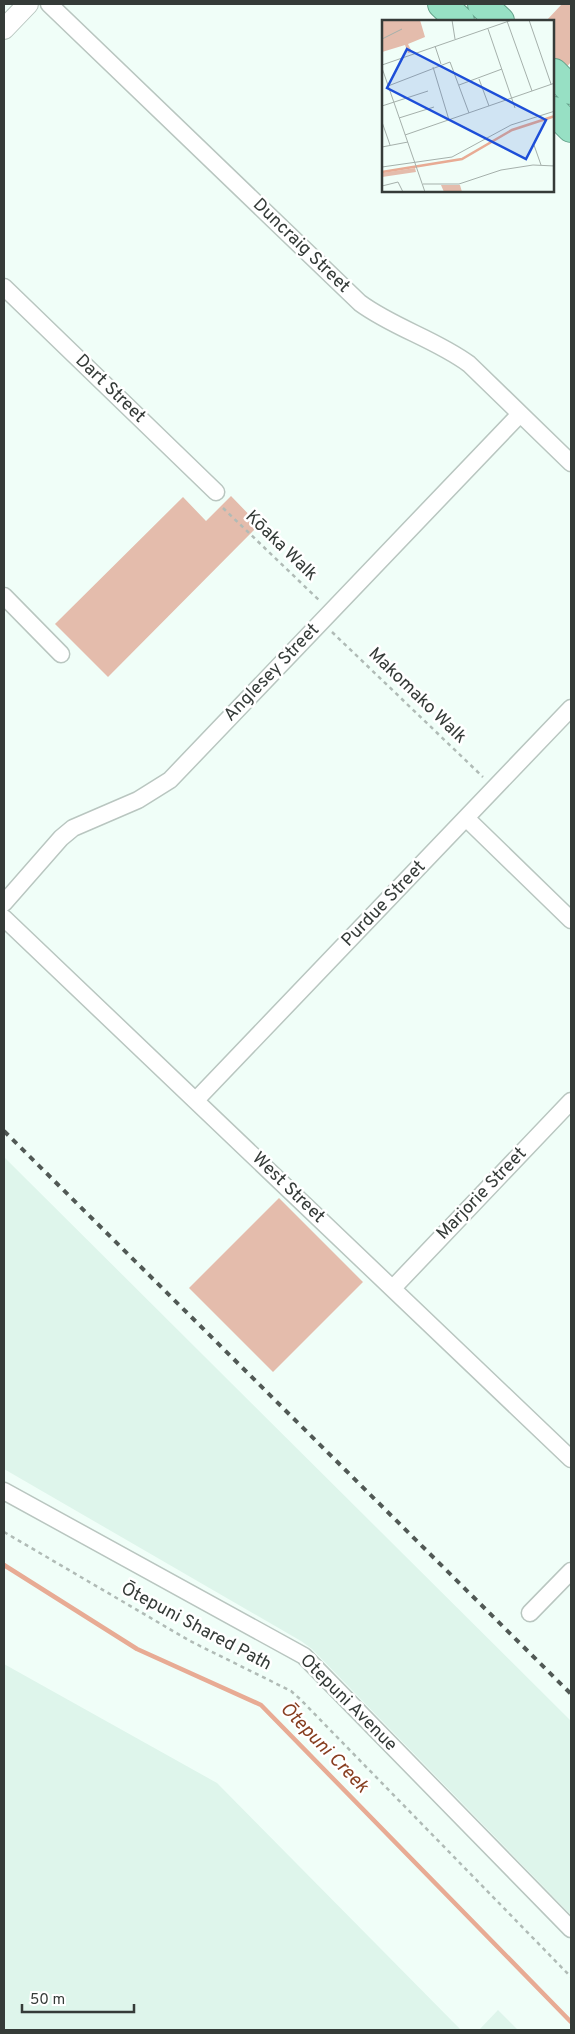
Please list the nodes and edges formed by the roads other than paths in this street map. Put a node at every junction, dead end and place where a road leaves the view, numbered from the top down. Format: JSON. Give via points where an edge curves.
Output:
{"nodes":[{"id":1,"x":28,"y":4,"type":"edge"},
{"id":2,"x":49,"y":4,"type":"edge"},
{"id":3,"x":442,"y":4,"type":"edge"},
{"id":4,"x":482,"y":4,"type":"edge"},
{"id":5,"x":459,"y":20,"type":"edge"},
{"id":6,"x":499,"y":20,"type":"edge"},
{"id":7,"x":4,"y":30,"type":"edge"},
{"id":8,"x":555,"y":74,"type":"edge"},
{"id":9,"x":571,"y":90,"type":"edge"},
{"id":10,"x":555,"y":112,"type":"edge"},
{"id":11,"x":571,"y":128,"type":"edge"},
{"id":12,"x":4,"y":287,"type":"edge"},
{"id":13,"x":520,"y":414,"type":"junction"},
{"id":14,"x":571,"y":463,"type":"edge"},
{"id":15,"x":216,"y":492,"type":"dead end"},
{"id":16,"x":4,"y":596,"type":"edge"},
{"id":17,"x":61,"y":654,"type":"dead end"},
{"id":18,"x":571,"y":708,"type":"edge"},
{"id":19,"x":466,"y":818,"type":"junction"},
{"id":20,"x":4,"y":903,"type":"edge"},
{"id":21,"x":4,"y":918,"type":"edge"},
{"id":22,"x":571,"y":920,"type":"edge"},
{"id":23,"x":196,"y":1100,"type":"junction"},
{"id":24,"x":571,"y":1101,"type":"edge"},
{"id":25,"x":393,"y":1288,"type":"junction"},
{"id":26,"x":571,"y":1459,"type":"edge"},
{"id":27,"x":4,"y":1491,"type":"edge"},
{"id":28,"x":571,"y":1571,"type":"edge"},
{"id":29,"x":530,"y":1613,"type":"dead end"},
{"id":30,"x":571,"y":1929,"type":"edge"}],
"edges":[{"from":1,"to":7,"type":"street"},
{"from":2,"to":13,"type":"street","name":"Duncraig Street","via":[[360,303],[456,354]]},
{"from":3,"to":5,"type":"highway"},
{"from":4,"to":6,"type":"highway"},
{"from":8,"to":9,"type":"highway"},
{"from":10,"to":11,"type":"highway"},
{"from":12,"to":15,"type":"street","name":"Dart Street"},
{"from":13,"to":14,"type":"street","name":"Duncraig Street"},
{"from":13,"to":20,"type":"street","name":"Anglesey Street","via":[[170,780],[138,800],[73,828]]},
{"from":16,"to":17,"type":"street"},
{"from":18,"to":19,"type":"street","name":"Purdue Street"},
{"from":19,"to":22,"type":"street"},
{"from":19,"to":23,"type":"street","name":"Purdue Street"},
{"from":21,"to":23,"type":"street","name":"West Street"},
{"from":23,"to":25,"type":"street","name":"West Street"},
{"from":24,"to":25,"type":"street","name":"Marjorie Street"},
{"from":25,"to":26,"type":"street","name":"West Street"},
{"from":27,"to":30,"type":"street","name":"Otepuni Avenue","via":[[304,1656]]},
{"from":28,"to":29,"type":"street"}]}
